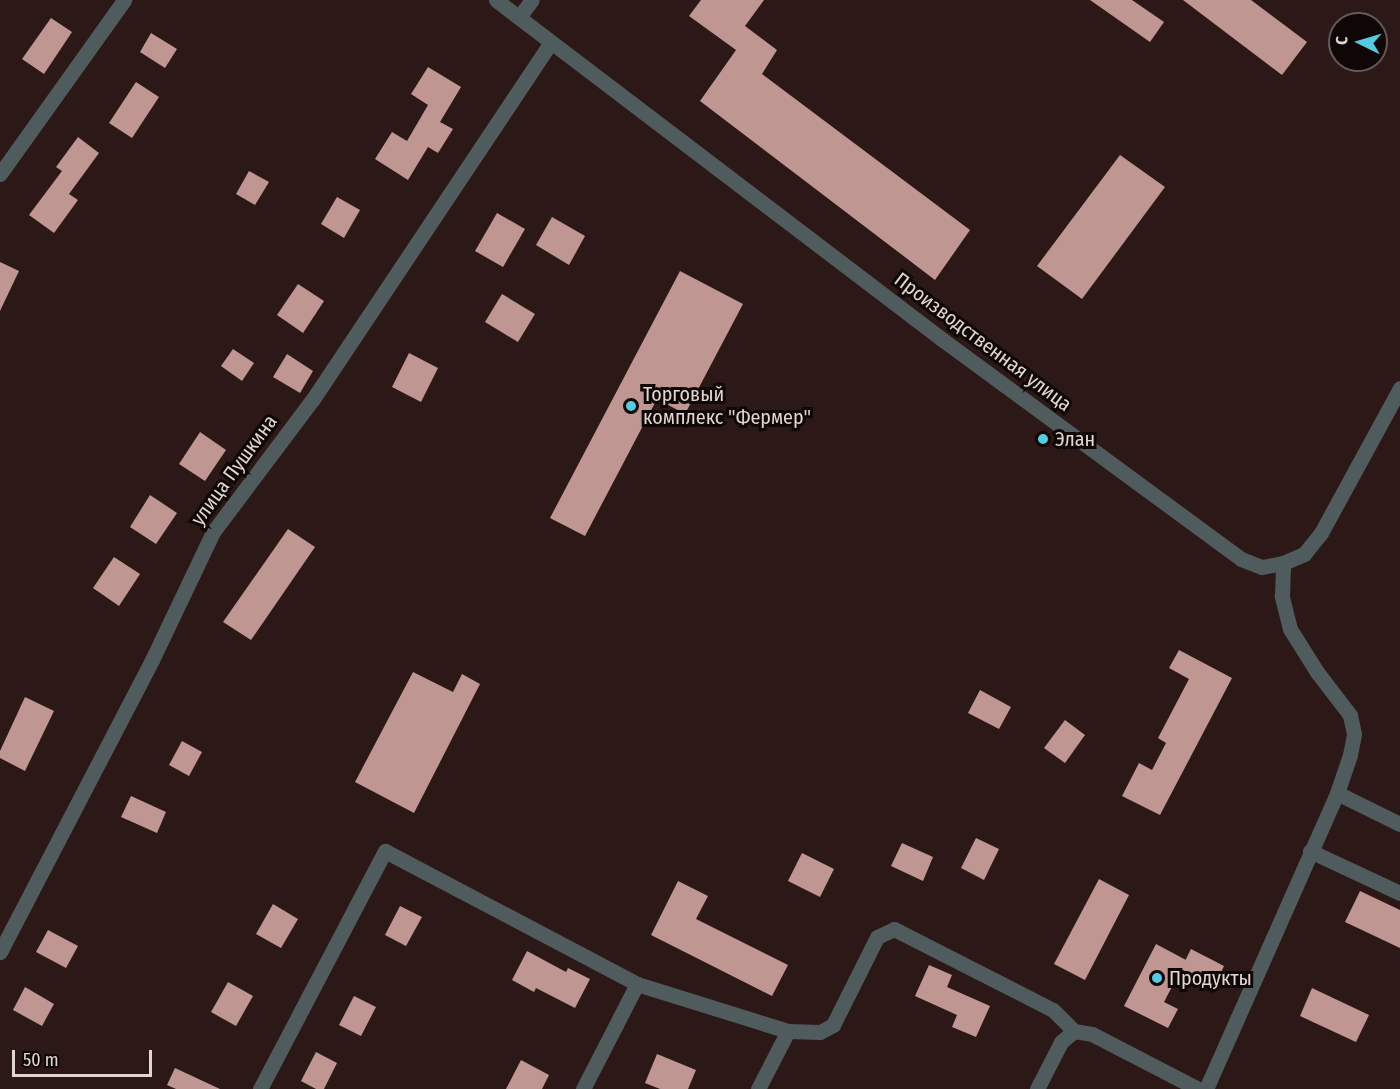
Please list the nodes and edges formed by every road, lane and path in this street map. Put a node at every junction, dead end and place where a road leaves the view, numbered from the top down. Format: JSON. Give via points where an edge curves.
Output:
{"nodes":[{"id":1,"x":124,"y":0,"type":"edge"},
{"id":2,"x":496,"y":0,"type":"edge"},
{"id":3,"x":532,"y":0,"type":"edge"},
{"id":4,"x":519,"y":17,"type":"junction"},
{"id":5,"x":551,"y":42,"type":"junction"},
{"id":6,"x":0,"y":174,"type":"edge"},
{"id":7,"x":1398,"y":394,"type":"edge"},
{"id":8,"x":1283,"y":563,"type":"junction"},
{"id":9,"x":1337,"y":793,"type":"junction"},
{"id":10,"x":1400,"y":824,"type":"edge"},
{"id":11,"x":1310,"y":851,"type":"junction"},
{"id":12,"x":1400,"y":893,"type":"edge"},
{"id":13,"x":0,"y":952,"type":"edge"},
{"id":14,"x":637,"y":984,"type":"junction"},
{"id":15,"x":788,"y":1031,"type":"junction"},
{"id":16,"x":1074,"y":1031,"type":"junction"},
{"id":17,"x":260,"y":1089,"type":"edge"},
{"id":18,"x":583,"y":1089,"type":"edge"},
{"id":19,"x":758,"y":1089,"type":"edge"},
{"id":20,"x":1038,"y":1089,"type":"edge"},
{"id":21,"x":1198,"y":1089,"type":"edge"},
{"id":22,"x":1206,"y":1089,"type":"edge"}],
"edges":[{"from":1,"to":6,"type":"street"},
{"from":2,"to":4,"type":"street","name":"Производственная улица"},
{"from":3,"to":4,"type":"street"},
{"from":4,"to":5,"type":"street","name":"Производственная улица"},
{"from":5,"to":8,"type":"street","name":"Производственная улица","via":[[943,340],[1241,559],[1262,567]]},
{"from":5,"to":13,"type":"street","name":"улица Пушкина","via":[[313,399],[213,532]]},
{"from":7,"to":8,"type":"street","name":"Производственная улица","via":[[1321,533],[1304,554]]},
{"from":8,"to":9,"type":"street","via":[[1282,596],[1290,629],[1350,715],[1354,735]]},
{"from":9,"to":10,"type":"street"},
{"from":9,"to":11,"type":"street"},
{"from":11,"to":12,"type":"street"},
{"from":11,"to":22,"type":"street"},
{"from":14,"to":15,"type":"street"},
{"from":14,"to":17,"type":"street","via":[[385,851]]},
{"from":14,"to":18,"type":"street"},
{"from":15,"to":16,"type":"street","via":[[820,1032],[833,1025],[877,937],[894,929],[1053,1010]]},
{"from":15,"to":19,"type":"street"},
{"from":16,"to":20,"type":"street","via":[[1061,1042]]},
{"from":16,"to":21,"type":"street","via":[[1092,1034]]}]}
